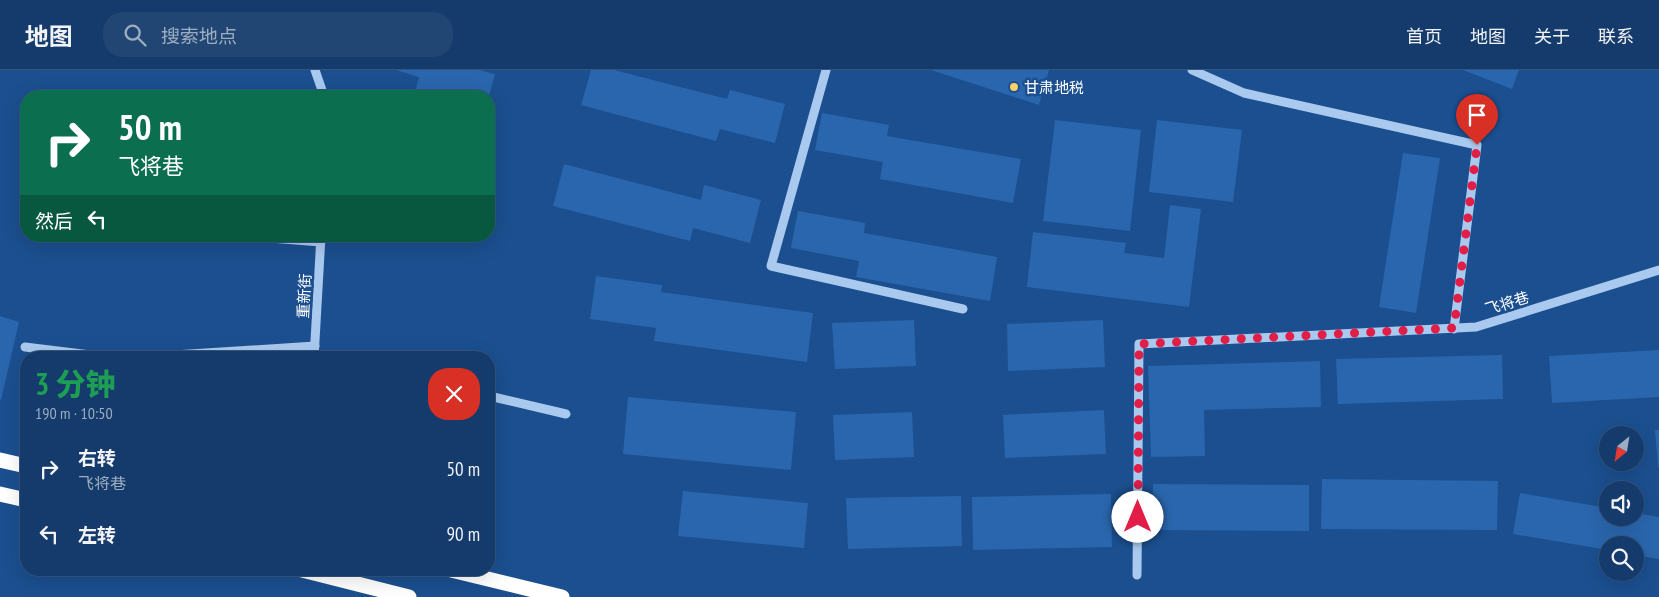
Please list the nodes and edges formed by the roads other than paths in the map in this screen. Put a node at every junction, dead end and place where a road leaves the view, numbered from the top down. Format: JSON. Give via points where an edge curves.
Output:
{"nodes":[{"id":1,"x":315,"y":70,"type":"edge"},
{"id":2,"x":826,"y":70,"type":"edge"},
{"id":3,"x":1192,"y":70,"type":"edge"},
{"id":4,"x":322,"y":90,"type":"edge"},
{"id":5,"x":321,"y":242,"type":"edge"},
{"id":6,"x":1659,"y":270,"type":"edge"},
{"id":7,"x":963,"y":309,"type":"dead end"},
{"id":8,"x":1454,"y":328,"type":"junction"},
{"id":9,"x":25,"y":347,"type":"dead end"},
{"id":10,"x":58,"y":351,"type":"edge"},
{"id":11,"x":316,"y":351,"type":"edge"},
{"id":12,"x":495,"y":397,"type":"edge"},
{"id":13,"x":566,"y":414,"type":"dead end"},
{"id":14,"x":0,"y":460,"type":"edge"},
{"id":15,"x":20,"y":465,"type":"edge"},
{"id":16,"x":0,"y":494,"type":"edge"},
{"id":17,"x":20,"y":499,"type":"edge"},
{"id":18,"x":1137,"y":575,"type":"dead end"},
{"id":19,"x":326,"y":576,"type":"edge"},
{"id":20,"x":476,"y":576,"type":"edge"},
{"id":21,"x":409,"y":597,"type":"edge"},
{"id":22,"x":562,"y":597,"type":"edge"}],
"edges":[{"from":1,"to":4,"type":"street"},
{"from":2,"to":7,"type":"street","via":[[770,266]]},
{"from":3,"to":8,"type":"street","via":[[1244,93],[1477,145]]},
{"from":5,"to":11,"type":"street","name":"重新街"},
{"from":6,"to":8,"type":"street","name":"飞将巷","via":[[1476,327]]},
{"from":8,"to":18,"type":"street","name":"飞将巷","via":[[1139,344]]},
{"from":9,"to":10,"type":"street"},
{"from":12,"to":13,"type":"street"},
{"from":14,"to":15,"type":"highway"},
{"from":16,"to":17,"type":"highway"},
{"from":19,"to":21,"type":"highway"},
{"from":20,"to":22,"type":"highway"}]}
